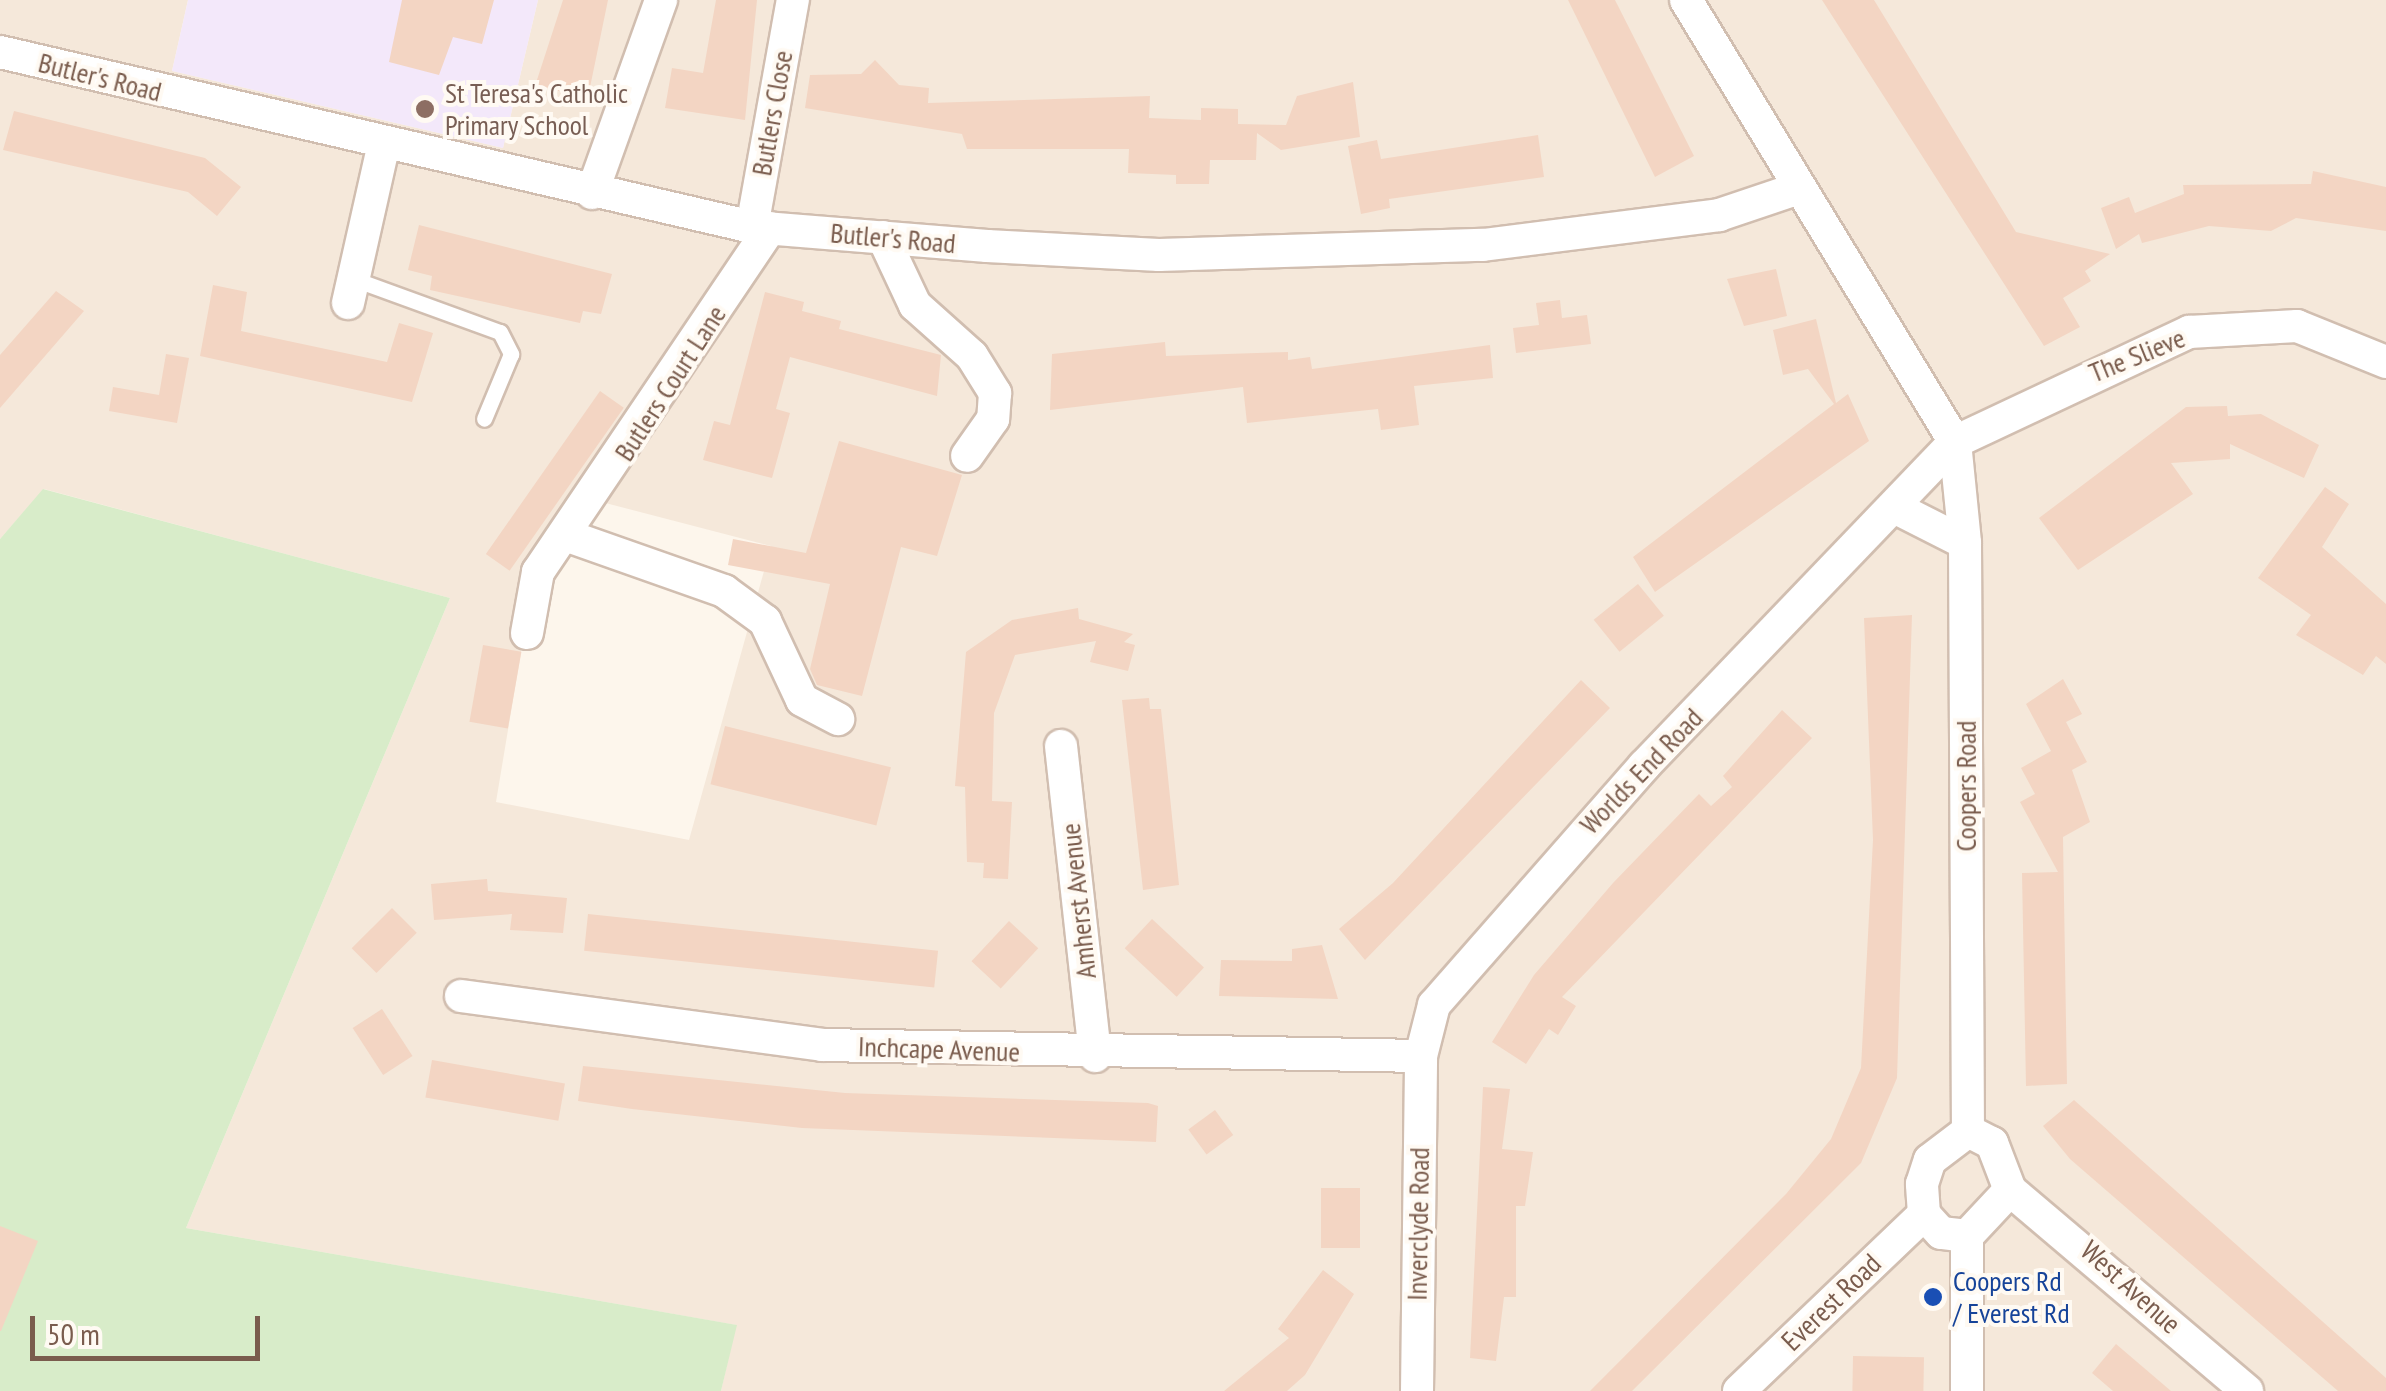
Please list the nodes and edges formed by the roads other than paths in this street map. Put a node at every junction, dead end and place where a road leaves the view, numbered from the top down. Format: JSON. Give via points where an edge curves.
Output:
{"nodes":[{"id":1,"x":661,"y":0,"type":"edge"},
{"id":2,"x":793,"y":0,"type":"edge"},
{"id":3,"x":1686,"y":0,"type":"edge"},
{"id":4,"x":0,"y":52,"type":"edge"},
{"id":5,"x":383,"y":148,"type":"junction"},
{"id":6,"x":1799,"y":188,"type":"junction"},
{"id":7,"x":592,"y":192,"type":"junction"},
{"id":8,"x":761,"y":228,"type":"junction"},
{"id":9,"x":883,"y":238,"type":"junction"},
{"id":10,"x":351,"y":291,"type":"joint"},
{"id":11,"x":2386,"y":362,"type":"edge"},
{"id":12,"x":484,"y":419,"type":"dead end"},
{"id":13,"x":1955,"y":442,"type":"junction"},
{"id":14,"x":967,"y":456,"type":"dead end"},
{"id":15,"x":1896,"y":508,"type":"junction"},
{"id":16,"x":564,"y":536,"type":"junction"},
{"id":17,"x":1965,"y":543,"type":"junction"},
{"id":18,"x":528,"y":633,"type":"dead end"},
{"id":19,"x":838,"y":719,"type":"dead end"},
{"id":20,"x":1061,"y":746,"type":"dead end"},
{"id":21,"x":461,"y":996,"type":"dead end"},
{"id":22,"x":1095,"y":1056,"type":"junction"},
{"id":23,"x":1421,"y":1056,"type":"junction"},
{"id":24,"x":1968,"y":1131,"type":"junction"},
{"id":25,"x":2010,"y":1190,"type":"junction"},
{"id":26,"x":1924,"y":1214,"type":"junction"},
{"id":27,"x":1967,"y":1236,"type":"junction"},
{"id":28,"x":1408,"y":1386,"type":"edge"},
{"id":29,"x":1739,"y":1391,"type":"edge"},
{"id":30,"x":1966,"y":1391,"type":"edge"},
{"id":31,"x":2247,"y":1391,"type":"edge"}],
"edges":[{"from":1,"to":7,"type":"street"},
{"from":2,"to":8,"type":"street","name":"Butlers Close"},
{"from":3,"to":6,"type":"street"},
{"from":4,"to":5,"type":"street","name":"Butler's Road"},
{"from":5,"to":7,"type":"street","name":"Butler's Road"},
{"from":5,"to":10,"type":"street"},
{"from":6,"to":9,"type":"street","name":"Butler's Road","via":[[1718,215],[1483,245],[1159,255]]},
{"from":6,"to":13,"type":"street"},
{"from":7,"to":8,"type":"street","name":"Butler's Road"},
{"from":8,"to":9,"type":"street","name":"Butler's Road"},
{"from":8,"to":16,"type":"street","name":"Butlers Court Lane"},
{"from":9,"to":14,"type":"street","via":[[915,305],[972,356],[995,393],[993,419]]},
{"from":10,"to":12,"type":"lane","via":[[500,332],[511,354]]},
{"from":11,"to":13,"type":"street","name":"The Slieve","via":[[2297,326],[2188,332]]},
{"from":13,"to":15,"type":"street","name":"Worlds End Road"},
{"from":13,"to":17,"type":"street","name":"Coopers Road"},
{"from":15,"to":17,"type":"street"},
{"from":15,"to":23,"type":"street","name":"Worlds End Road","via":[[1458,969],[1434,1005]]},
{"from":16,"to":18,"type":"street","name":"Butlers Court Lane","via":[[538,572]]},
{"from":16,"to":19,"type":"street","via":[[724,591],[765,621],[802,700]]},
{"from":17,"to":24,"type":"street","name":"Coopers Road"},
{"from":20,"to":22,"type":"street","name":"Amherst Avenue"},
{"from":21,"to":22,"type":"street","name":"Inchcape Avenue","via":[[822,1044]]},
{"from":22,"to":23,"type":"street","name":"Inchcape Avenue"},
{"from":23,"to":28,"type":"street","name":"Inverclyde Road"},
{"from":24,"to":25,"type":"street","via":[[1992,1143]]},
{"from":24,"to":26,"type":"street","via":[[1930,1160]]},
{"from":25,"to":27,"type":"street"},
{"from":25,"to":31,"type":"street","name":"West Avenue"},
{"from":26,"to":27,"type":"street","via":[[1942,1233]]},
{"from":26,"to":29,"type":"street","name":"Everest Road"},
{"from":27,"to":30,"type":"street"}]}
